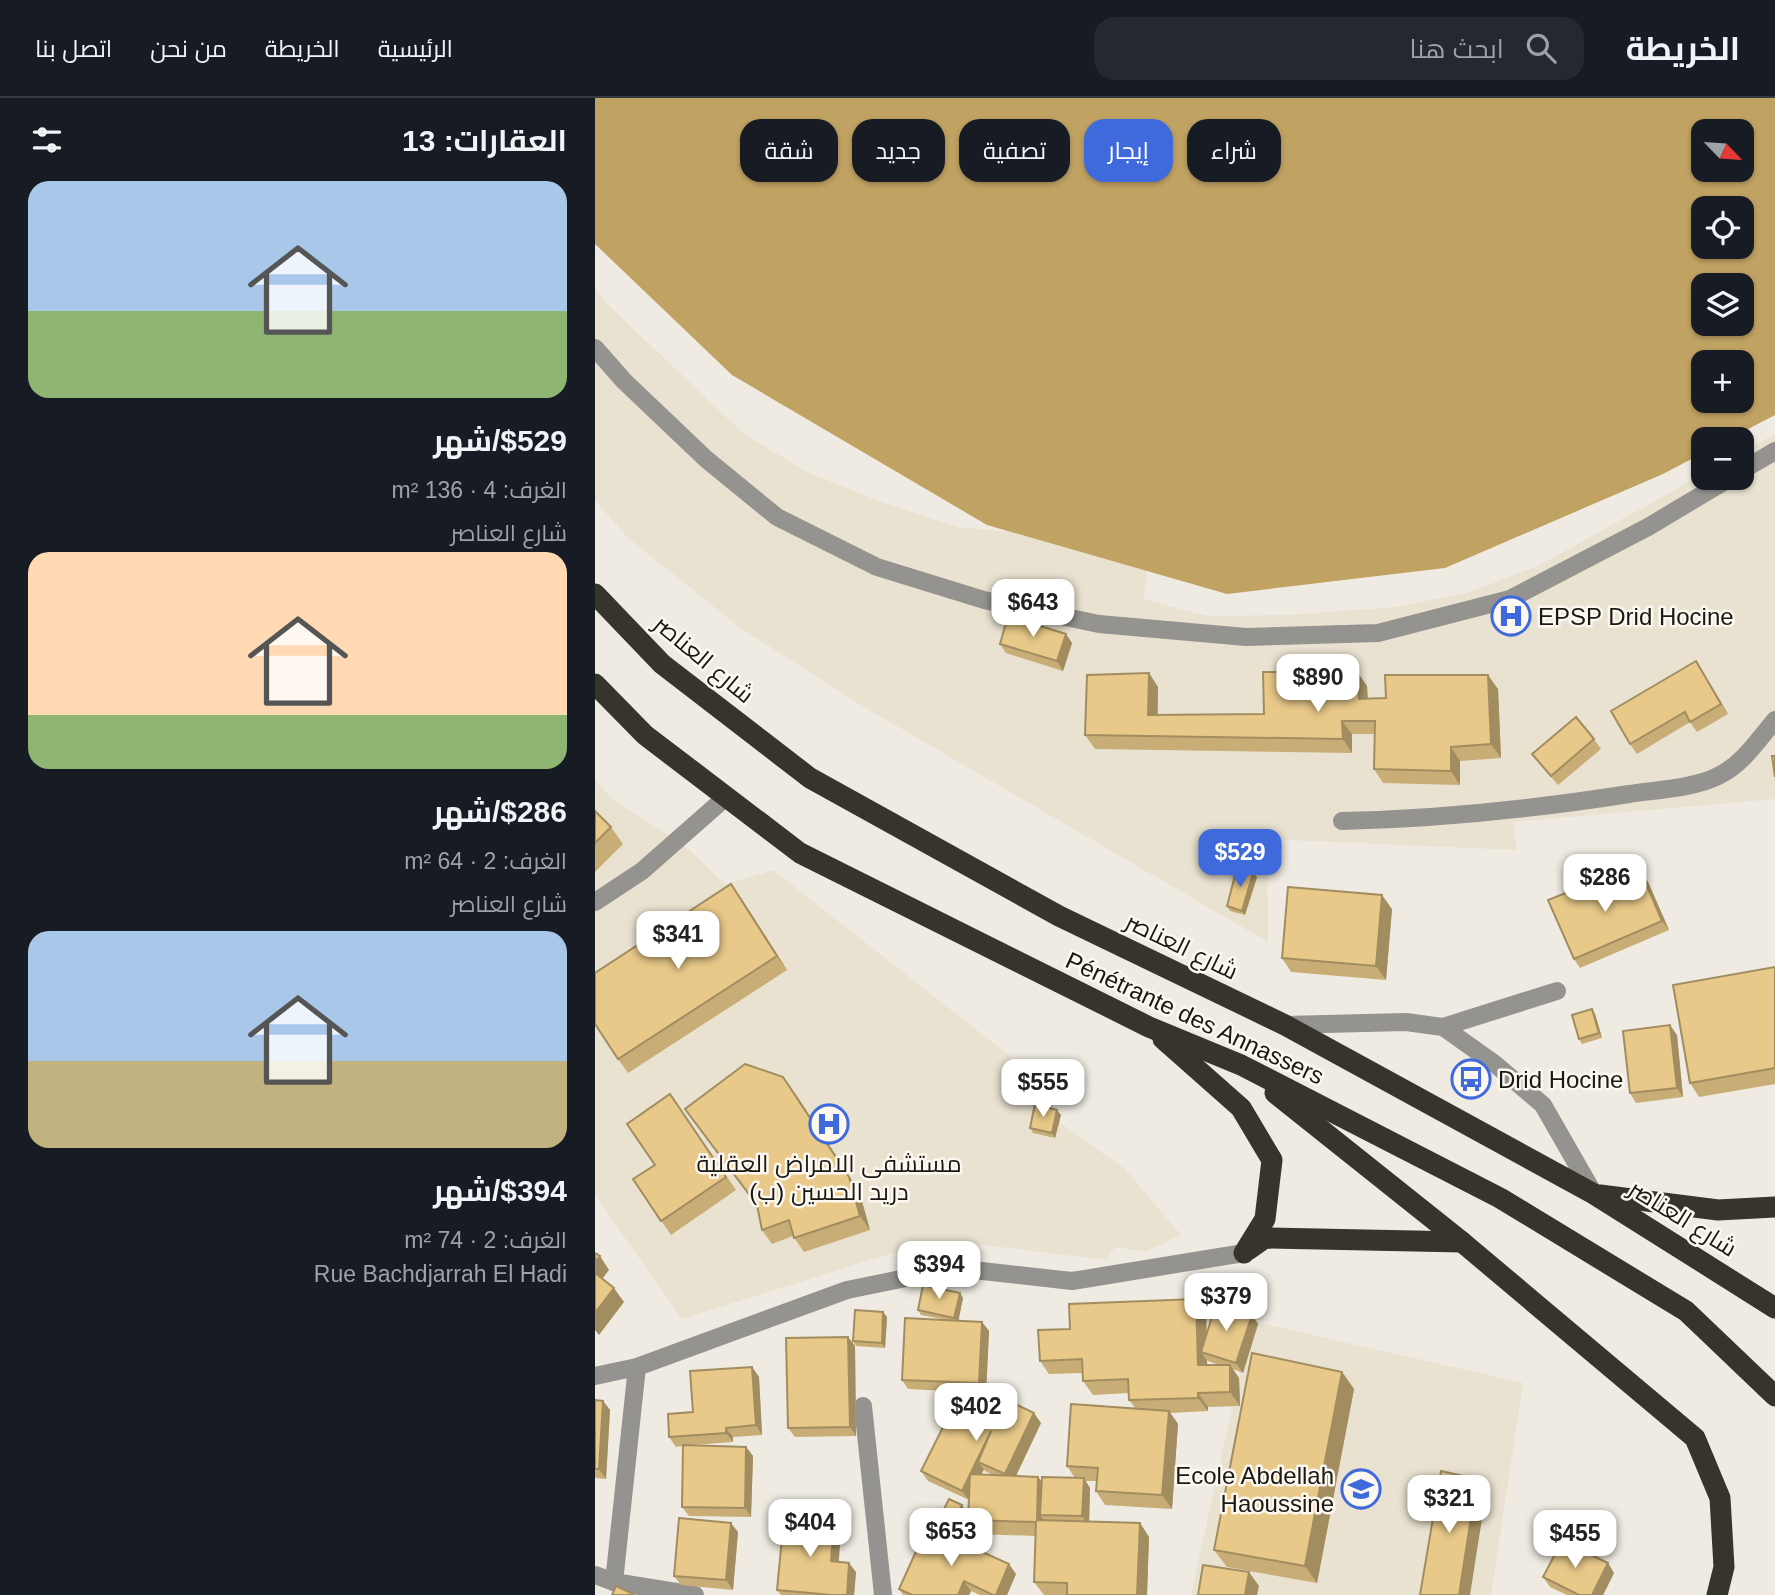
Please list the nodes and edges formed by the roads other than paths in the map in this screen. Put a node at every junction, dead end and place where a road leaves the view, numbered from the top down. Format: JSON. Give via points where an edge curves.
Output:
{"nodes":[{"id":1,"x":595,"y":348,"type":"edge"},
{"id":2,"x":1775,"y":451,"type":"edge"},
{"id":3,"x":1754,"y":463,"type":"edge"},
{"id":4,"x":1710,"y":490,"type":"edge"},
{"id":5,"x":595,"y":594,"type":"edge"},
{"id":6,"x":595,"y":684,"type":"edge"},
{"id":7,"x":1775,"y":720,"type":"edge"},
{"id":8,"x":725,"y":798,"type":"junction"},
{"id":9,"x":1342,"y":821,"type":"dead end"},
{"id":10,"x":595,"y":902,"type":"edge"},
{"id":11,"x":1557,"y":990,"type":"dead end"},
{"id":12,"x":1285,"y":1025,"type":"junction"},
{"id":13,"x":1149,"y":1027,"type":"junction"},
{"id":14,"x":1443,"y":1027,"type":"junction"},
{"id":15,"x":1241,"y":1065,"type":"junction"},
{"id":16,"x":1594,"y":1194,"type":"junction"},
{"id":17,"x":1775,"y":1207,"type":"edge"},
{"id":18,"x":1462,"y":1242,"type":"junction"},
{"id":19,"x":1244,"y":1253,"type":"junction"},
{"id":20,"x":1775,"y":1308,"type":"edge"},
{"id":21,"x":637,"y":1367,"type":"junction"},
{"id":22,"x":595,"y":1376,"type":"edge"},
{"id":23,"x":1775,"y":1396,"type":"edge"},
{"id":24,"x":863,"y":1406,"type":"dead end"},
{"id":25,"x":595,"y":1575,"type":"edge"},
{"id":26,"x":614,"y":1582,"type":"junction"},
{"id":27,"x":695,"y":1595,"type":"edge"},
{"id":28,"x":883,"y":1595,"type":"edge"},
{"id":29,"x":1717,"y":1595,"type":"edge"}],
"edges":[{"from":1,"to":4,"type":"street","via":[[706,459],[777,517],[877,567],[984,600],[1099,624],[1246,637],[1378,633],[1510,598]]},
{"from":2,"to":3,"type":"street"},
{"from":5,"to":12,"type":"highway","name":"شارع العناصر","via":[[662,664],[810,778],[1059,916]]},
{"from":6,"to":8,"type":"highway","name":"Pénétrante des Annassers","via":[[645,735]]},
{"from":7,"to":9,"type":"street","via":[[1741,759],[1718,776],[1670,788],[1540,808]]},
{"from":8,"to":10,"type":"street","via":[[642,871]]},
{"from":8,"to":13,"type":"highway","name":"Pénétrante des Annassers","via":[[800,853]]},
{"from":11,"to":14,"type":"street"},
{"from":12,"to":14,"type":"street","via":[[1406,1022]]},
{"from":12,"to":16,"type":"highway","name":"شارع العناصر"},
{"from":13,"to":15,"type":"highway","name":"Pénétrante des Annassers"},
{"from":13,"to":19,"type":"highway","via":[[1241,1108],[1272,1160],[1265,1219]]},
{"from":14,"to":16,"type":"street","via":[[1543,1105]]},
{"from":15,"to":18,"type":"highway"},
{"from":15,"to":23,"type":"highway","name":"Pénétrante des Annassers","via":[[1500,1198],[1675,1304]]},
{"from":16,"to":17,"type":"highway","via":[[1718,1210]]},
{"from":16,"to":20,"type":"highway","name":"شارع العناصر"},
{"from":18,"to":19,"type":"highway","via":[[1265,1238]]},
{"from":18,"to":29,"type":"highway","via":[[1695,1438],[1720,1498],[1724,1567]]},
{"from":19,"to":21,"type":"street","via":[[1072,1281],[955,1268],[847,1290]]},
{"from":21,"to":22,"type":"street"},
{"from":21,"to":26,"type":"street"},
{"from":24,"to":28,"type":"street"},
{"from":25,"to":26,"type":"street"},
{"from":26,"to":27,"type":"street"}]}
